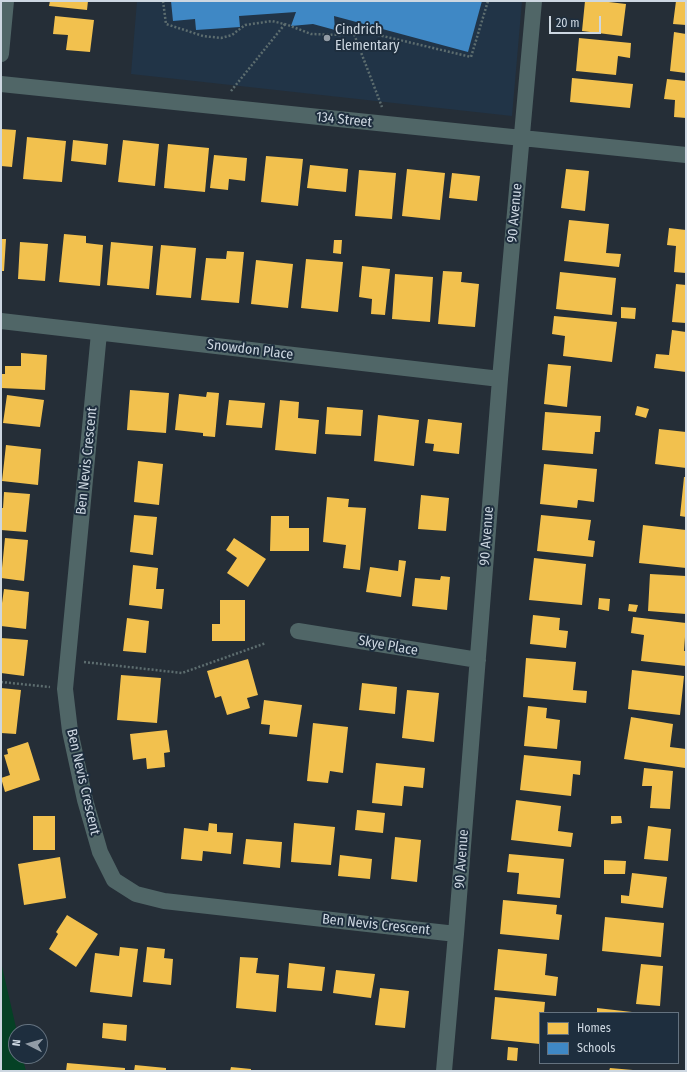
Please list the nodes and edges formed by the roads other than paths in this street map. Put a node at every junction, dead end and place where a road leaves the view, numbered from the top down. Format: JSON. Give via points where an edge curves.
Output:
{"nodes":[{"id":1,"x":6,"y":1,"type":"edge"},
{"id":2,"x":534,"y":1,"type":"edge"},
{"id":3,"x":1,"y":54,"type":"edge"},
{"id":4,"x":1,"y":84,"type":"edge"},
{"id":5,"x":522,"y":138,"type":"junction"},
{"id":6,"x":686,"y":155,"type":"edge"},
{"id":7,"x":1,"y":321,"type":"edge"},
{"id":8,"x":99,"y":333,"type":"junction"},
{"id":9,"x":500,"y":379,"type":"junction"},
{"id":10,"x":298,"y":631,"type":"dead end"},
{"id":11,"x":478,"y":660,"type":"junction"},
{"id":12,"x":456,"y":934,"type":"junction"},
{"id":13,"x":444,"y":1071,"type":"edge"}],
"edges":[{"from":1,"to":3,"type":"street"},
{"from":2,"to":5,"type":"street","name":"90 Avenue"},
{"from":4,"to":5,"type":"street","name":"134 Street"},
{"from":5,"to":6,"type":"street","name":"134 Street"},
{"from":5,"to":9,"type":"street","name":"90 Avenue"},
{"from":7,"to":8,"type":"street","name":"Snowdon Place"},
{"from":8,"to":9,"type":"street","name":"Snowdon Place"},
{"from":8,"to":12,"type":"street","name":"Ben Nevis Crescent","via":[[65,689],[70,731],[85,800],[100,852],[114,880],[136,894],[164,901]]},
{"from":9,"to":11,"type":"street","name":"90 Avenue"},
{"from":10,"to":11,"type":"street","name":"Skye Place"},
{"from":11,"to":12,"type":"street","name":"90 Avenue"},
{"from":12,"to":13,"type":"street","name":"90 Avenue"}]}
